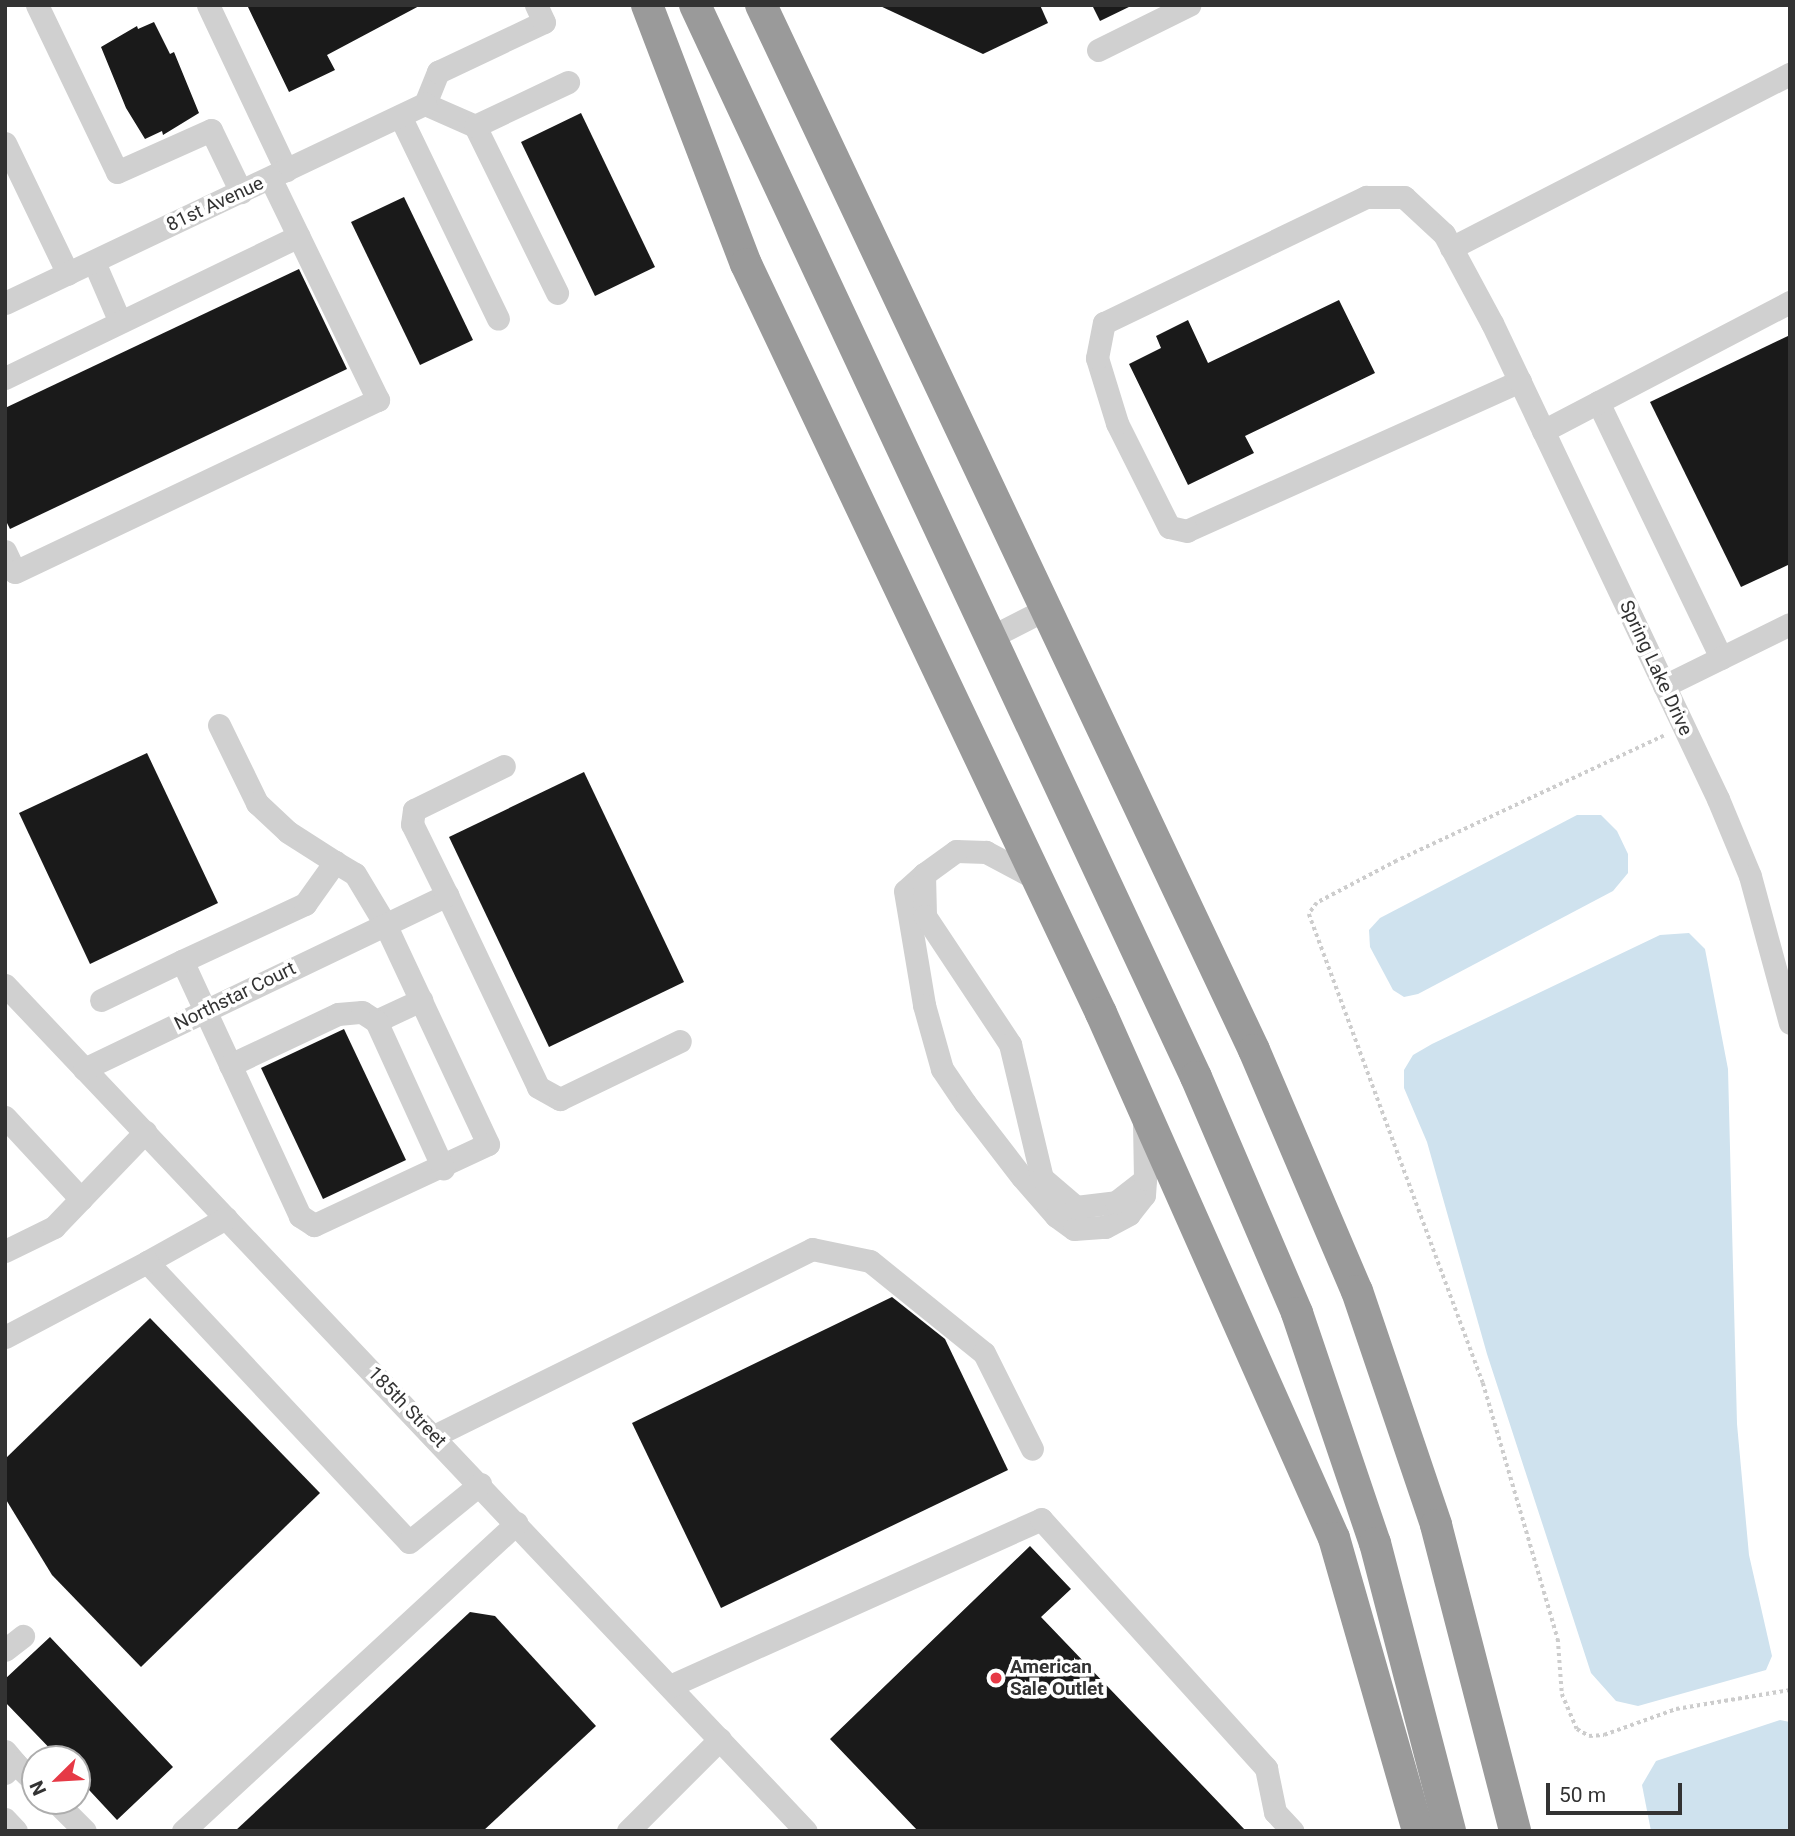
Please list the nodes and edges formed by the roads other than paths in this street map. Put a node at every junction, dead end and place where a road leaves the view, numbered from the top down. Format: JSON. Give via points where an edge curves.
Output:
{"nodes":[{"id":1,"x":37,"y":5,"type":"edge"},
{"id":2,"x":208,"y":5,"type":"edge"},
{"id":3,"x":536,"y":5,"type":"edge"},
{"id":4,"x":646,"y":5,"type":"edge"},
{"id":5,"x":695,"y":5,"type":"edge"},
{"id":6,"x":761,"y":5,"type":"edge"},
{"id":7,"x":1189,"y":5,"type":"edge"},
{"id":8,"x":1098,"y":50,"type":"dead end"},
{"id":9,"x":1790,"y":74,"type":"edge"},
{"id":10,"x":568,"y":82,"type":"dead end"},
{"id":11,"x":425,"y":104,"type":"junction"},
{"id":12,"x":400,"y":116,"type":"junction"},
{"id":13,"x":475,"y":126,"type":"junction"},
{"id":14,"x":5,"y":143,"type":"edge"},
{"id":15,"x":278,"y":174,"type":"junction"},
{"id":16,"x":242,"y":192,"type":"junction"},
{"id":17,"x":299,"y":236,"type":"junction"},
{"id":18,"x":1451,"y":248,"type":"junction"},
{"id":19,"x":94,"y":262,"type":"junction"},
{"id":20,"x":68,"y":274,"type":"junction"},
{"id":21,"x":557,"y":293,"type":"dead end"},
{"id":22,"x":1790,"y":302,"type":"edge"},
{"id":23,"x":5,"y":303,"type":"edge"},
{"id":24,"x":498,"y":319,"type":"dead end"},
{"id":25,"x":120,"y":322,"type":"junction"},
{"id":26,"x":5,"y":378,"type":"edge"},
{"id":27,"x":1520,"y":382,"type":"junction"},
{"id":28,"x":1598,"y":402,"type":"junction"},
{"id":29,"x":1543,"y":431,"type":"junction"},
{"id":30,"x":5,"y":551,"type":"edge"},
{"id":31,"x":1046,"y":609,"type":"junction"},
{"id":32,"x":1790,"y":624,"type":"edge"},
{"id":33,"x":989,"y":638,"type":"junction"},
{"id":34,"x":1721,"y":658,"type":"junction"},
{"id":35,"x":1664,"y":686,"type":"junction"},
{"id":36,"x":219,"y":725,"type":"dead end"},
{"id":37,"x":504,"y":766,"type":"dead end"},
{"id":38,"x":335,"y":862,"type":"junction"},
{"id":39,"x":924,"y":874,"type":"junction"},
{"id":40,"x":1037,"y":879,"type":"junction"},
{"id":41,"x":447,"y":895,"type":"junction"},
{"id":42,"x":385,"y":923,"type":"junction"},
{"id":43,"x":182,"y":961,"type":"junction"},
{"id":44,"x":5,"y":985,"type":"edge"},
{"id":45,"x":101,"y":1000,"type":"dead end"},
{"id":46,"x":421,"y":1000,"type":"junction"},
{"id":47,"x":204,"y":1010,"type":"junction"},
{"id":48,"x":376,"y":1021,"type":"junction"},
{"id":49,"x":1790,"y":1024,"type":"edge"},
{"id":50,"x":680,"y":1041,"type":"dead end"},
{"id":51,"x":230,"y":1065,"type":"junction"},
{"id":52,"x":84,"y":1069,"type":"junction"},
{"id":53,"x":1144,"y":1111,"type":"junction"},
{"id":54,"x":5,"y":1117,"type":"edge"},
{"id":55,"x":145,"y":1132,"type":"junction"},
{"id":56,"x":443,"y":1168,"type":"junction"},
{"id":57,"x":1145,"y":1179,"type":"junction"},
{"id":58,"x":80,"y":1199,"type":"junction"},
{"id":59,"x":226,"y":1218,"type":"junction"},
{"id":60,"x":5,"y":1251,"type":"edge"},
{"id":61,"x":147,"y":1262,"type":"junction"},
{"id":62,"x":5,"y":1337,"type":"edge"},
{"id":63,"x":434,"y":1436,"type":"junction"},
{"id":64,"x":1032,"y":1449,"type":"dead end"},
{"id":65,"x":480,"y":1484,"type":"junction"},
{"id":66,"x":517,"y":1523,"type":"junction"},
{"id":67,"x":670,"y":1686,"type":"junction"},
{"id":68,"x":720,"y":1739,"type":"junction"},
{"id":69,"x":69,"y":1815,"type":"edge"},
{"id":70,"x":5,"y":1819,"type":"edge"},
{"id":71,"x":16,"y":1831,"type":"edge"},
{"id":72,"x":85,"y":1831,"type":"edge"},
{"id":73,"x":183,"y":1831,"type":"edge"},
{"id":74,"x":628,"y":1831,"type":"edge"},
{"id":75,"x":806,"y":1831,"type":"edge"},
{"id":76,"x":1293,"y":1831,"type":"edge"},
{"id":77,"x":1418,"y":1831,"type":"edge"},
{"id":78,"x":1450,"y":1831,"type":"edge"},
{"id":79,"x":1515,"y":1831,"type":"edge"}],
"edges":[{"from":1,"to":16,"type":"street","via":[[117,172],[211,130]]},
{"from":2,"to":15,"type":"street"},
{"from":3,"to":11,"type":"street","via":[[544,22],[438,72]]},
{"from":4,"to":40,"type":"highway","via":[[746,264]]},
{"from":5,"to":33,"type":"highway"},
{"from":6,"to":31,"type":"highway"},
{"from":7,"to":8,"type":"street"},
{"from":9,"to":18,"type":"street"},
{"from":10,"to":13,"type":"street"},
{"from":11,"to":12,"type":"street","name":"81st Avenue"},
{"from":11,"to":13,"type":"street"},
{"from":12,"to":15,"type":"street","name":"81st Avenue"},
{"from":12,"to":24,"type":"street"},
{"from":13,"to":21,"type":"street"},
{"from":14,"to":20,"type":"street"},
{"from":15,"to":16,"type":"street","name":"81st Avenue"},
{"from":15,"to":17,"type":"street"},
{"from":16,"to":19,"type":"street","name":"81st Avenue"},
{"from":17,"to":25,"type":"street"},
{"from":17,"to":30,"type":"street","via":[[378,400],[15,572]]},
{"from":18,"to":27,"type":"street","name":"Spring Lake Drive"},
{"from":18,"to":27,"type":"street","name":"Spring Lake Drive","via":[[1444,234],[1404,197],[1366,197],[1104,323],[1097,358],[1116,423],[1169,527],[1187,531],[1215,521]]},
{"from":19,"to":20,"type":"street","name":"81st Avenue"},
{"from":19,"to":25,"type":"street"},
{"from":20,"to":23,"type":"street","name":"81st Avenue"},
{"from":22,"to":28,"type":"street"},
{"from":25,"to":26,"type":"street"},
{"from":27,"to":29,"type":"street","name":"Spring Lake Drive"},
{"from":28,"to":29,"type":"street"},
{"from":28,"to":34,"type":"street"},
{"from":29,"to":35,"type":"street","name":"Spring Lake Drive"},
{"from":31,"to":33,"type":"street"},
{"from":31,"to":79,"type":"highway","via":[[1254,1051],[1357,1291],[1436,1525]]},
{"from":32,"to":34,"type":"street"},
{"from":33,"to":78,"type":"highway","via":[[1196,1076],[1297,1313],[1375,1543]]},
{"from":34,"to":35,"type":"street"},
{"from":35,"to":49,"type":"street","name":"Spring Lake Drive","via":[[1750,876]]},
{"from":36,"to":38,"type":"street","via":[[257,803],[288,832]]},
{"from":37,"to":41,"type":"street","via":[[414,810],[412,824]]},
{"from":38,"to":42,"type":"street","via":[[355,874]]},
{"from":38,"to":43,"type":"street","via":[[305,904]]},
{"from":39,"to":40,"type":"street","via":[[956,851],[986,852]]},
{"from":39,"to":57,"type":"street","via":[[925,916],[1010,1044],[1042,1178],[1076,1207],[1116,1202]]},
{"from":39,"to":57,"type":"street","via":[[905,891],[924,1005],[942,1069],[965,1103],[1030,1186],[1074,1228],[1105,1227],[1129,1214],[1144,1195]]},
{"from":40,"to":53,"type":"highway"},
{"from":41,"to":42,"type":"street","name":"Northstar Court"},
{"from":41,"to":50,"type":"street","via":[[538,1087],[560,1099]]},
{"from":42,"to":46,"type":"street"},
{"from":42,"to":47,"type":"street","name":"Northstar Court"},
{"from":43,"to":45,"type":"street"},
{"from":43,"to":47,"type":"street"},
{"from":44,"to":52,"type":"street","name":"185th Street"},
{"from":46,"to":48,"type":"street"},
{"from":46,"to":56,"type":"street","via":[[488,1144]]},
{"from":47,"to":51,"type":"street"},
{"from":47,"to":52,"type":"street","name":"Northstar Court"},
{"from":48,"to":51,"type":"street","via":[[350,1010]]},
{"from":48,"to":56,"type":"street"},
{"from":51,"to":56,"type":"street","via":[[305,1222],[323,1224]]},
{"from":52,"to":55,"type":"street","name":"185th Street"},
{"from":53,"to":57,"type":"street"},
{"from":53,"to":77,"type":"highway","via":[[1334,1538]]},
{"from":54,"to":58,"type":"street"},
{"from":55,"to":58,"type":"street"},
{"from":55,"to":59,"type":"street","name":"185th Street"},
{"from":58,"to":60,"type":"street","via":[[54,1227]]},
{"from":59,"to":61,"type":"street"},
{"from":59,"to":63,"type":"street","name":"185th Street"},
{"from":61,"to":62,"type":"street"},
{"from":61,"to":65,"type":"street","via":[[409,1542]]},
{"from":63,"to":64,"type":"street","via":[[811,1249],[870,1261],[984,1353]]},
{"from":63,"to":65,"type":"street","name":"185th Street"},
{"from":65,"to":66,"type":"street","name":"185th Street"},
{"from":66,"to":67,"type":"street","name":"185th Street"},
{"from":66,"to":73,"type":"street"},
{"from":67,"to":68,"type":"street","name":"185th Street"},
{"from":67,"to":76,"type":"street","via":[[1041,1519],[1266,1768],[1275,1812]]},
{"from":68,"to":74,"type":"street"},
{"from":68,"to":75,"type":"street","name":"185th Street"},
{"from":69,"to":72,"type":"street"},
{"from":70,"to":71,"type":"street"}]}
